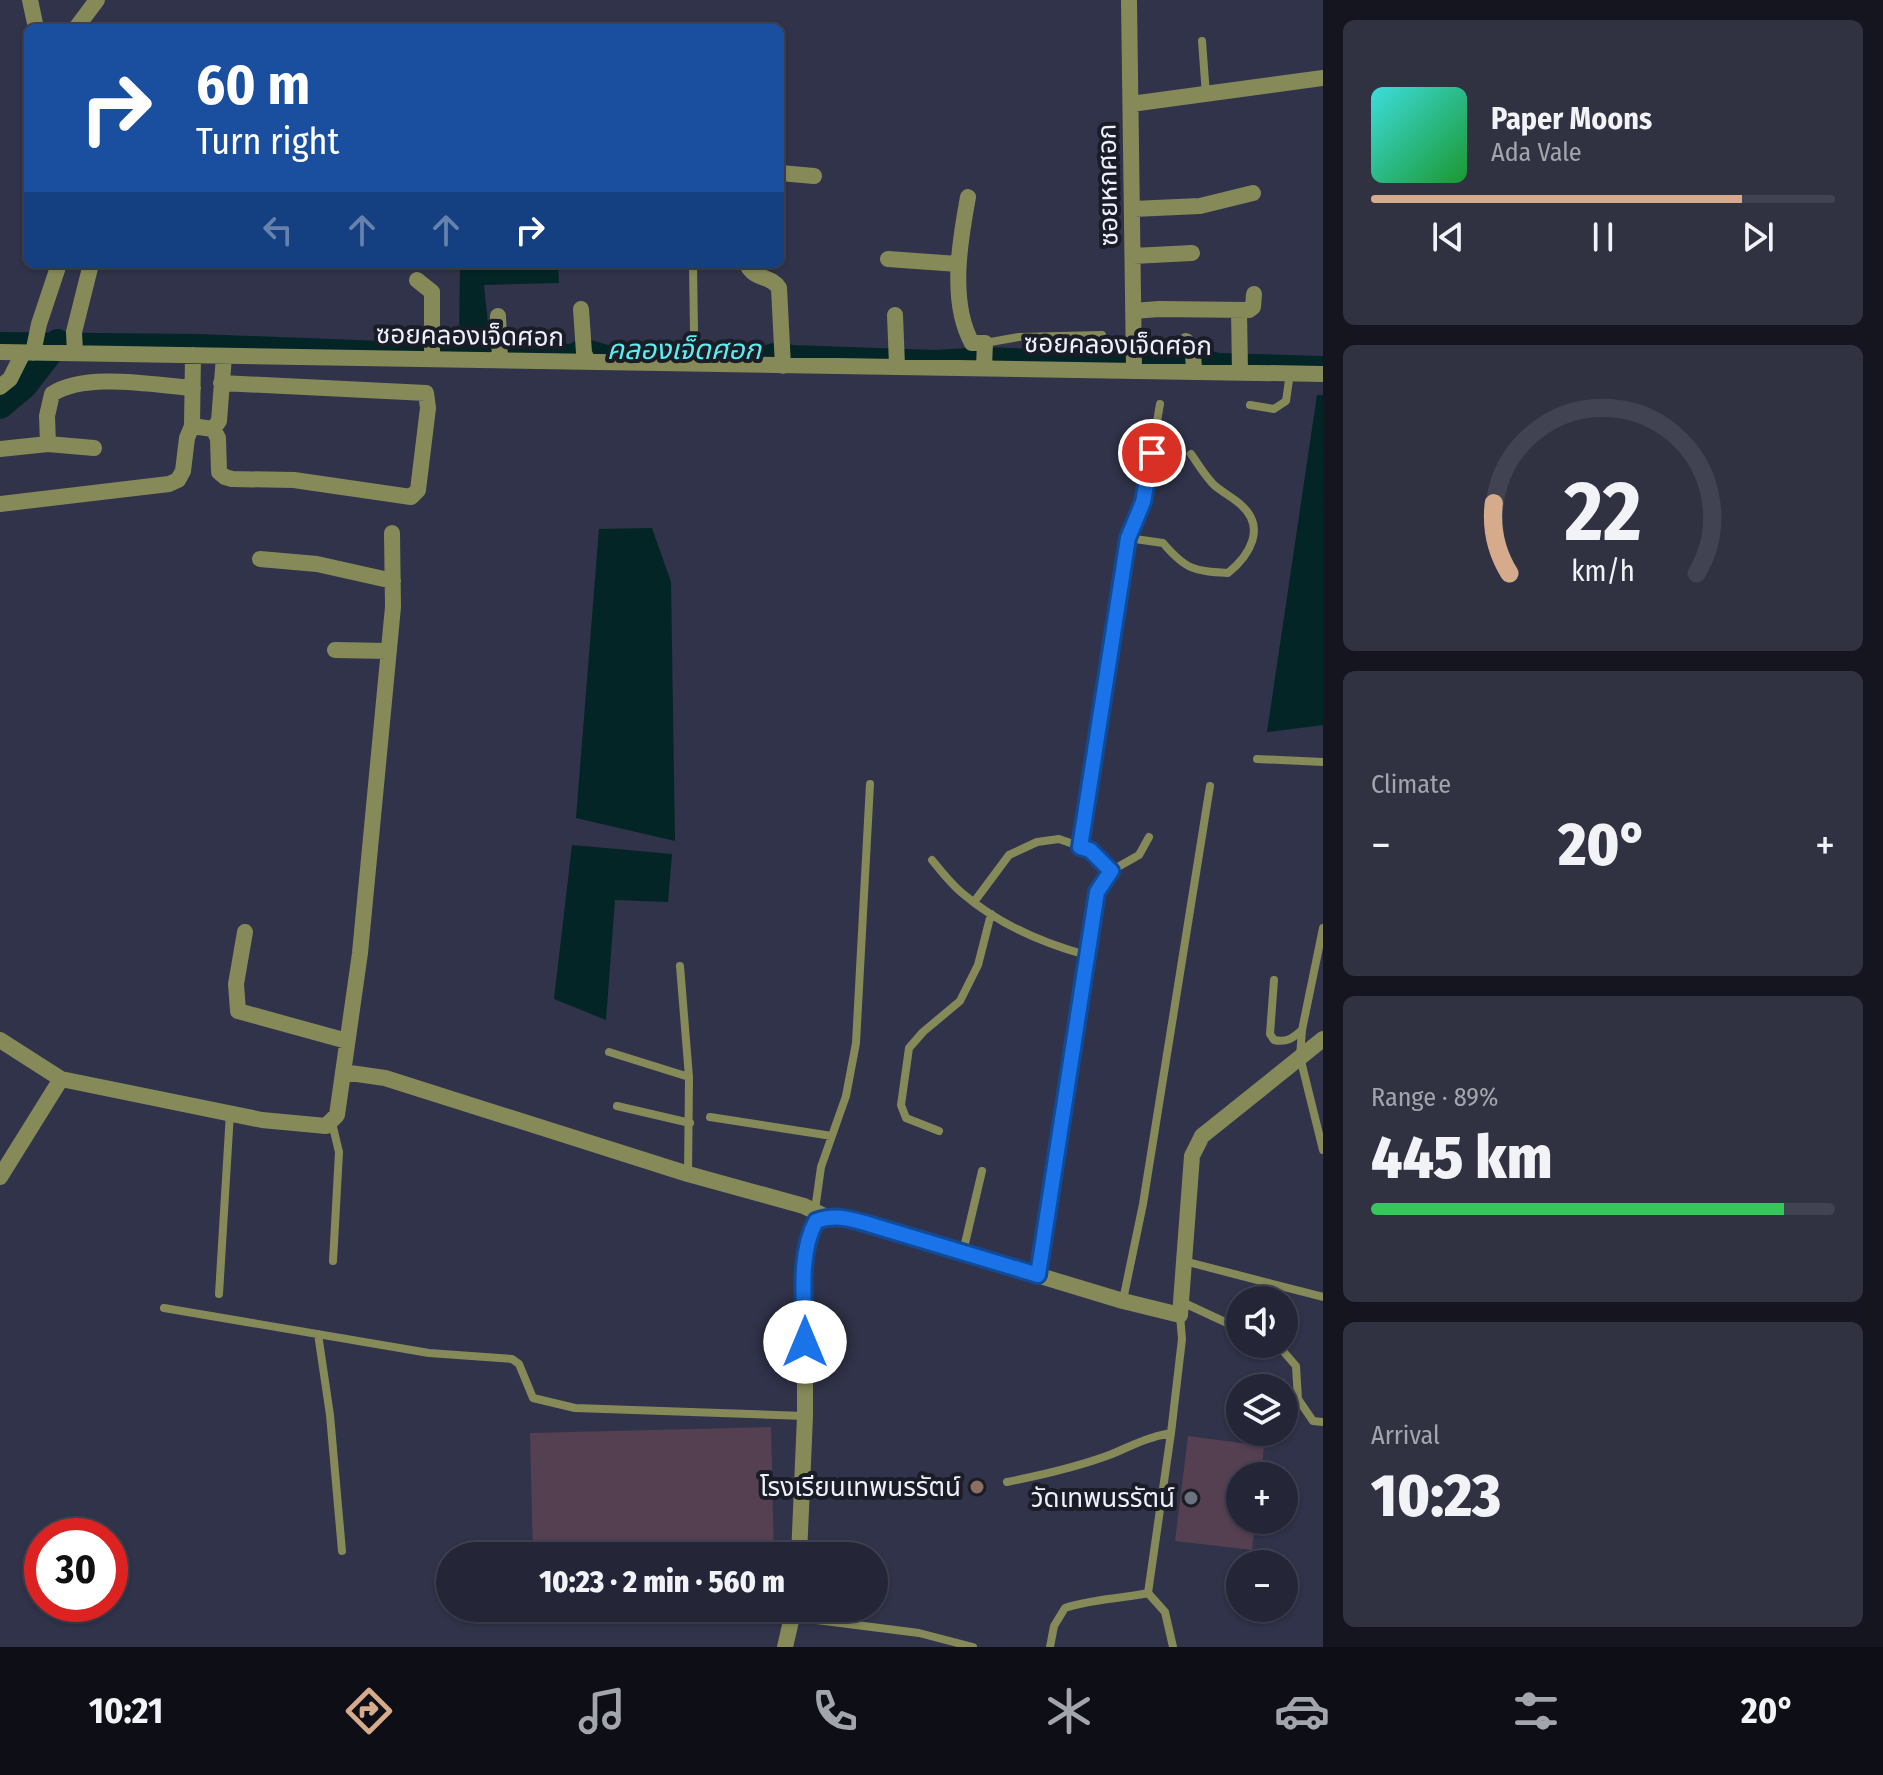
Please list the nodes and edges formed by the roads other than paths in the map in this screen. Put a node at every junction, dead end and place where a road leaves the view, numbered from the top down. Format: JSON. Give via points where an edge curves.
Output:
{"nodes":[{"id":1,"x":30,"y":0,"type":"edge"},
{"id":2,"x":97,"y":0,"type":"edge"},
{"id":3,"x":1129,"y":0,"type":"edge"},
{"id":4,"x":35,"y":24,"type":"edge"},
{"id":5,"x":79,"y":24,"type":"edge"},
{"id":6,"x":1202,"y":41,"type":"dead end"},
{"id":7,"x":1323,"y":78,"type":"edge"},
{"id":8,"x":1206,"y":95,"type":"junction"},
{"id":9,"x":1131,"y":104,"type":"junction"},
{"id":10,"x":784,"y":173,"type":"edge"},
{"id":11,"x":814,"y":176,"type":"dead end"},
{"id":12,"x":1253,"y":193,"type":"dead end"},
{"id":13,"x":968,"y":197,"type":"dead end"},
{"id":14,"x":1145,"y":209,"type":"junction"},
{"id":15,"x":1192,"y":253,"type":"dead end"},
{"id":16,"x":1145,"y":256,"type":"junction"},
{"id":17,"x":888,"y":259,"type":"dead end"},
{"id":18,"x":958,"y":264,"type":"junction"},
{"id":19,"x":58,"y":268,"type":"edge"},
{"id":20,"x":90,"y":268,"type":"edge"},
{"id":21,"x":693,"y":268,"type":"edge"},
{"id":22,"x":750,"y":268,"type":"edge"},
{"id":23,"x":417,"y":280,"type":"dead end"},
{"id":24,"x":1254,"y":294,"type":"dead end"},
{"id":25,"x":581,"y":309,"type":"dead end"},
{"id":26,"x":1145,"y":310,"type":"junction"},
{"id":27,"x":1239,"y":310,"type":"junction"},
{"id":28,"x":895,"y":315,"type":"dead end"},
{"id":29,"x":498,"y":316,"type":"dead end"},
{"id":30,"x":1102,"y":335,"type":"dead end"},
{"id":31,"x":75,"y":344,"type":"junction"},
{"id":32,"x":500,"y":350,"type":"junction"},
{"id":33,"x":31,"y":351,"type":"junction"},
{"id":34,"x":0,"y":352,"type":"edge"},
{"id":35,"x":193,"y":355,"type":"junction"},
{"id":36,"x":432,"y":355,"type":"junction"},
{"id":37,"x":984,"y":355,"type":"junction"},
{"id":38,"x":224,"y":356,"type":"junction"},
{"id":39,"x":586,"y":357,"type":"junction"},
{"id":40,"x":691,"y":358,"type":"junction"},
{"id":41,"x":783,"y":361,"type":"junction"},
{"id":42,"x":1239,"y":362,"type":"junction"},
{"id":43,"x":897,"y":365,"type":"junction"},
{"id":44,"x":1134,"y":369,"type":"junction"},
{"id":45,"x":1290,"y":373,"type":"junction"},
{"id":46,"x":1323,"y":374,"type":"edge"},
{"id":47,"x":221,"y":383,"type":"junction"},
{"id":48,"x":0,"y":387,"type":"edge"},
{"id":49,"x":193,"y":388,"type":"junction"},
{"id":50,"x":1160,"y":404,"type":"dead end"},
{"id":51,"x":1250,"y":405,"type":"dead end"},
{"id":52,"x":192,"y":426,"type":"junction"},
{"id":53,"x":213,"y":429,"type":"junction"},
{"id":54,"x":48,"y":444,"type":"junction"},
{"id":55,"x":94,"y":448,"type":"dead end"},
{"id":56,"x":0,"y":449,"type":"edge"},
{"id":57,"x":1191,"y":454,"type":"dead end"},
{"id":58,"x":0,"y":504,"type":"edge"},
{"id":59,"x":392,"y":533,"type":"dead end"},
{"id":60,"x":1128,"y":538,"type":"junction"},
{"id":61,"x":260,"y":559,"type":"dead end"},
{"id":62,"x":393,"y":581,"type":"junction"},
{"id":63,"x":335,"y":650,"type":"dead end"},
{"id":64,"x":389,"y":651,"type":"junction"},
{"id":65,"x":1257,"y":759,"type":"dead end"},
{"id":66,"x":1323,"y":762,"type":"edge"},
{"id":67,"x":870,"y":784,"type":"dead end"},
{"id":68,"x":1210,"y":786,"type":"dead end"},
{"id":69,"x":1149,"y":837,"type":"dead end"},
{"id":70,"x":1080,"y":847,"type":"junction"},
{"id":71,"x":932,"y":860,"type":"dead end"},
{"id":72,"x":1111,"y":871,"type":"junction"},
{"id":73,"x":974,"y":902,"type":"junction"},
{"id":74,"x":991,"y":914,"type":"junction"},
{"id":75,"x":1323,"y":928,"type":"edge"},
{"id":76,"x":245,"y":932,"type":"dead end"},
{"id":77,"x":1086,"y":955,"type":"junction"},
{"id":78,"x":680,"y":966,"type":"dead end"},
{"id":79,"x":1274,"y":980,"type":"dead end"},
{"id":80,"x":1302,"y":1030,"type":"junction"},
{"id":81,"x":1323,"y":1039,"type":"edge"},
{"id":82,"x":0,"y":1040,"type":"edge"},
{"id":83,"x":347,"y":1041,"type":"junction"},
{"id":84,"x":609,"y":1052,"type":"dead end"},
{"id":85,"x":1300,"y":1057,"type":"junction"},
{"id":86,"x":343,"y":1072,"type":"junction"},
{"id":87,"x":689,"y":1077,"type":"junction"},
{"id":88,"x":61,"y":1079,"type":"junction"},
{"id":89,"x":617,"y":1106,"type":"dead end"},
{"id":90,"x":230,"y":1113,"type":"junction"},
{"id":91,"x":710,"y":1117,"type":"dead end"},
{"id":92,"x":332,"y":1123,"type":"junction"},
{"id":93,"x":690,"y":1123,"type":"junction"},
{"id":94,"x":939,"y":1131,"type":"dead end"},
{"id":95,"x":832,"y":1136,"type":"junction"},
{"id":96,"x":1323,"y":1150,"type":"edge"},
{"id":97,"x":982,"y":1171,"type":"dead end"},
{"id":98,"x":688,"y":1174,"type":"junction"},
{"id":99,"x":0,"y":1177,"type":"edge"},
{"id":100,"x":820,"y":1214,"type":"junction"},
{"id":101,"x":963,"y":1252,"type":"junction"},
{"id":102,"x":333,"y":1261,"type":"dead end"},
{"id":103,"x":1184,"y":1261,"type":"junction"},
{"id":104,"x":1038,"y":1275,"type":"junction"},
{"id":105,"x":219,"y":1294,"type":"dead end"},
{"id":106,"x":1323,"y":1297,"type":"edge"},
{"id":107,"x":1123,"y":1301,"type":"junction"},
{"id":108,"x":164,"y":1308,"type":"dead end"},
{"id":109,"x":1181,"y":1308,"type":"junction"},
{"id":110,"x":1226,"y":1324,"type":"edge"},
{"id":111,"x":323,"y":1335,"type":"junction"},
{"id":112,"x":1289,"y":1358,"type":"edge"},
{"id":113,"x":805,"y":1416,"type":"junction"},
{"id":114,"x":1323,"y":1422,"type":"edge"},
{"id":115,"x":1171,"y":1433,"type":"junction"},
{"id":116,"x":1007,"y":1482,"type":"dead end"},
{"id":117,"x":800,"y":1542,"type":"edge"},
{"id":118,"x":342,"y":1551,"type":"dead end"},
{"id":119,"x":1148,"y":1593,"type":"junction"},
{"id":120,"x":791,"y":1622,"type":"edge"},
{"id":121,"x":853,"y":1622,"type":"edge"},
{"id":122,"x":785,"y":1647,"type":"edge"},
{"id":123,"x":973,"y":1647,"type":"edge"},
{"id":124,"x":1050,"y":1647,"type":"edge"},
{"id":125,"x":1173,"y":1647,"type":"edge"}],
"edges":[{"from":1,"to":4,"type":"street"},
{"from":2,"to":5,"type":"street"},
{"from":3,"to":9,"type":"street","name":"ซอยหกศอก"},
{"from":6,"to":8,"type":"lane"},
{"from":7,"to":8,"type":"street"},
{"from":8,"to":9,"type":"street"},
{"from":9,"to":14,"type":"street","name":"ซอยหกศอก"},
{"from":10,"to":11,"type":"street"},
{"from":12,"to":14,"type":"street","via":[[1200,206]]},
{"from":13,"to":18,"type":"street"},
{"from":14,"to":16,"type":"street","name":"ซอยหกศอก"},
{"from":15,"to":16,"type":"street"},
{"from":16,"to":26,"type":"street","name":"ซอยหกศอก"},
{"from":17,"to":18,"type":"street"},
{"from":18,"to":37,"type":"street","via":[[967,333]]},
{"from":19,"to":33,"type":"street"},
{"from":20,"to":31,"type":"street"},
{"from":21,"to":40,"type":"lane"},
{"from":22,"to":41,"type":"street","via":[[779,288]]},
{"from":23,"to":36,"type":"street","via":[[432,292]]},
{"from":24,"to":27,"type":"street","via":[[1253,307]]},
{"from":25,"to":39,"type":"street"},
{"from":26,"to":27,"type":"street"},
{"from":26,"to":44,"type":"street","name":"ซอยหกศอก"},
{"from":27,"to":42,"type":"street"},
{"from":28,"to":43,"type":"street"},
{"from":29,"to":32,"type":"street"},
{"from":30,"to":37,"type":"lane","via":[[1019,337]]},
{"from":31,"to":33,"type":"street","name":"ซอยคลองเจ็ดศอก"},
{"from":31,"to":35,"type":"street","name":"ซอยคลองเจ็ดศอก"},
{"from":32,"to":36,"type":"street","name":"ซอยคลองเจ็ดศอก"},
{"from":32,"to":39,"type":"street","name":"ซอยคลองเจ็ดศอก"},
{"from":33,"to":34,"type":"street","name":"ซอยคลองเจ็ดศอก"},
{"from":33,"to":48,"type":"street"},
{"from":35,"to":38,"type":"street","name":"ซอยคลองเจ็ดศอก"},
{"from":35,"to":49,"type":"street"},
{"from":36,"to":38,"type":"street","name":"ซอยคลองเจ็ดศอก"},
{"from":37,"to":43,"type":"street","name":"ซอยคลองเจ็ดศอก"},
{"from":37,"to":44,"type":"street","name":"ซอยคลองเจ็ดศอก"},
{"from":38,"to":47,"type":"street"},
{"from":39,"to":40,"type":"street","name":"ซอยคลองเจ็ดศอก"},
{"from":40,"to":41,"type":"street","name":"ซอยคลองเจ็ดศอก"},
{"from":41,"to":43,"type":"street","name":"ซอยคลองเจ็ดศอก"},
{"from":42,"to":44,"type":"street","name":"ซอยคลองเจ็ดศอก","via":[[1192,357]]},
{"from":42,"to":45,"type":"street","name":"ซอยคลองเจ็ดศอก"},
{"from":45,"to":46,"type":"street","name":"ซอยคลองเจ็ดศอก"},
{"from":45,"to":51,"type":"lane","via":[[1286,401],[1274,409]]},
{"from":47,"to":53,"type":"street","via":[[219,421]]},
{"from":47,"to":53,"type":"street","via":[[424,392],[428,408],[418,490],[411,497],[294,480],[225,477],[219,472]]},
{"from":49,"to":52,"type":"street"},
{"from":49,"to":54,"type":"street","via":[[65,385],[52,394]]},
{"from":50,"to":60,"type":"lane","via":[[1143,502]]},
{"from":52,"to":53,"type":"street"},
{"from":52,"to":58,"type":"street","via":[[183,471],[169,484]]},
{"from":54,"to":55,"type":"street"},
{"from":54,"to":56,"type":"street"},
{"from":57,"to":60,"type":"lane","via":[[1216,487],[1253,520],[1255,537],[1245,559],[1228,573],[1196,571],[1180,563],[1163,543]]},
{"from":59,"to":62,"type":"street"},
{"from":60,"to":70,"type":"lane"},
{"from":61,"to":62,"type":"street","via":[[317,564]]},
{"from":62,"to":64,"type":"street"},
{"from":63,"to":64,"type":"street"},
{"from":64,"to":83,"type":"street"},
{"from":65,"to":66,"type":"lane"},
{"from":67,"to":95,"type":"lane","via":[[856,1043]]},
{"from":68,"to":107,"type":"lane"},
{"from":69,"to":72,"type":"lane","via":[[1139,855]]},
{"from":70,"to":72,"type":"lane"},
{"from":70,"to":73,"type":"lane","via":[[1059,839],[1009,855]]},
{"from":71,"to":73,"type":"lane"},
{"from":72,"to":77,"type":"lane","via":[[1097,892]]},
{"from":73,"to":74,"type":"lane"},
{"from":74,"to":77,"type":"lane","via":[[1048,944]]},
{"from":74,"to":94,"type":"lane","via":[[978,965],[960,1001],[909,1048],[901,1105],[906,1118]]},
{"from":75,"to":80,"type":"lane"},
{"from":76,"to":83,"type":"street","via":[[236,984],[238,1011]]},
{"from":77,"to":104,"type":"lane"},
{"from":78,"to":87,"type":"lane"},
{"from":79,"to":80,"type":"lane","via":[[1270,1034],[1282,1042]]},
{"from":80,"to":85,"type":"lane"},
{"from":81,"to":85,"type":"street"},
{"from":82,"to":88,"type":"street"},
{"from":83,"to":86,"type":"street"},
{"from":84,"to":87,"type":"lane"},
{"from":85,"to":96,"type":"lane"},
{"from":85,"to":103,"type":"street","via":[[1196,1146]]},
{"from":86,"to":92,"type":"street"},
{"from":86,"to":98,"type":"street","via":[[385,1078]]},
{"from":87,"to":93,"type":"lane"},
{"from":88,"to":90,"type":"street"},
{"from":88,"to":99,"type":"street"},
{"from":89,"to":93,"type":"lane"},
{"from":90,"to":92,"type":"street"},
{"from":90,"to":105,"type":"lane"},
{"from":91,"to":95,"type":"lane"},
{"from":92,"to":102,"type":"lane","via":[[339,1152]]},
{"from":93,"to":98,"type":"lane"},
{"from":95,"to":100,"type":"lane","via":[[821,1167]]},
{"from":97,"to":101,"type":"lane"},
{"from":98,"to":100,"type":"street"},
{"from":100,"to":101,"type":"street"},
{"from":100,"to":113,"type":"street","via":[[809,1235],[805,1264]]},
{"from":101,"to":104,"type":"street"},
{"from":103,"to":106,"type":"lane"},
{"from":103,"to":109,"type":"street"},
{"from":104,"to":107,"type":"street"},
{"from":107,"to":109,"type":"street"},
{"from":108,"to":111,"type":"lane"},
{"from":109,"to":110,"type":"lane"},
{"from":109,"to":115,"type":"lane"},
{"from":111,"to":113,"type":"lane","via":[[429,1353],[512,1359],[533,1398],[575,1408]]},
{"from":111,"to":118,"type":"lane"},
{"from":112,"to":114,"type":"lane","via":[[1296,1366],[1298,1399],[1313,1421]]},
{"from":113,"to":117,"type":"street"},
{"from":115,"to":116,"type":"lane","via":[[1146,1437],[1068,1468]]},
{"from":115,"to":119,"type":"lane"},
{"from":119,"to":124,"type":"lane","via":[[1065,1608]]},
{"from":119,"to":125,"type":"lane","via":[[1165,1612]]},
{"from":120,"to":122,"type":"street"},
{"from":121,"to":123,"type":"lane"}]}
